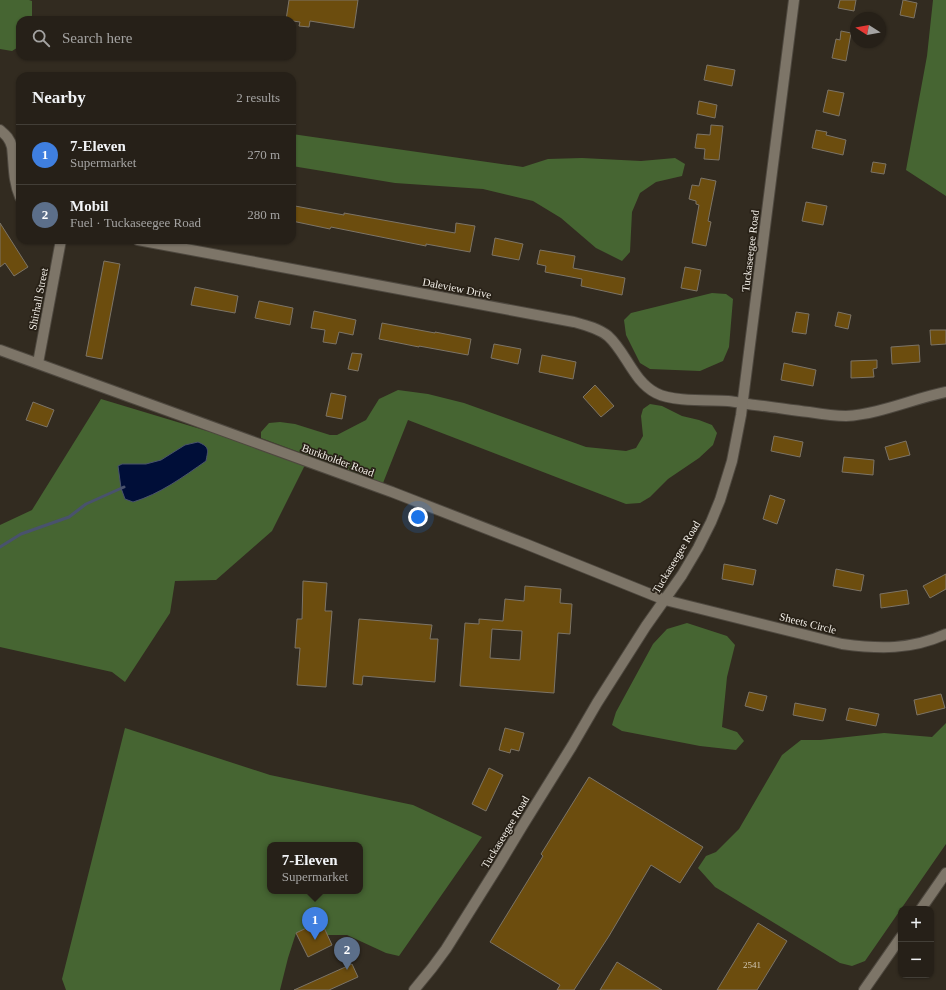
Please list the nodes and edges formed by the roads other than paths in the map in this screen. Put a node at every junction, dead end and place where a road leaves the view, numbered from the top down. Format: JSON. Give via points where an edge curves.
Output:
{"nodes":[{"id":1,"x":794,"y":0,"type":"edge"},
{"id":2,"x":0,"y":130,"type":"edge"},
{"id":3,"x":16,"y":183,"type":"edge"},
{"id":4,"x":61,"y":244,"type":"edge"},
{"id":5,"x":159,"y":244,"type":"edge"},
{"id":6,"x":0,"y":350,"type":"edge"},
{"id":7,"x":38,"y":363,"type":"junction"},
{"id":8,"x":946,"y":392,"type":"edge"},
{"id":9,"x":743,"y":403,"type":"junction"},
{"id":10,"x":665,"y":600,"type":"junction"},
{"id":11,"x":946,"y":634,"type":"edge"},
{"id":12,"x":946,"y":873,"type":"edge"},
{"id":13,"x":923,"y":906,"type":"edge"},
{"id":14,"x":898,"y":941,"type":"edge"},
{"id":15,"x":414,"y":990,"type":"edge"},
{"id":16,"x":864,"y":990,"type":"edge"}],
"edges":[{"from":1,"to":9,"type":"street","name":"Tuckaseegee Road"},
{"from":2,"to":3,"type":"street","via":[[11,142]]},
{"from":4,"to":7,"type":"street","name":"Shirhall Street"},
{"from":5,"to":9,"type":"street","name":"Daleview Drive","via":[[574,322],[592,327],[608,336],[644,384],[661,396]]},
{"from":6,"to":7,"type":"street","name":"Burkholder Road"},
{"from":7,"to":10,"type":"street","name":"Burkholder Road","via":[[392,492]]},
{"from":8,"to":9,"type":"street","via":[[894,407],[845,416]]},
{"from":9,"to":10,"type":"street","name":"Tuckaseegee Road","via":[[732,462],[720,500],[698,548]]},
{"from":10,"to":11,"type":"street","name":"Sheets Circle","via":[[842,644],[893,647],[919,644]]},
{"from":10,"to":15,"type":"street","name":"Tuckaseegee Road","via":[[597,703],[446,949]]},
{"from":12,"to":13,"type":"street"},
{"from":14,"to":16,"type":"street"}]}
